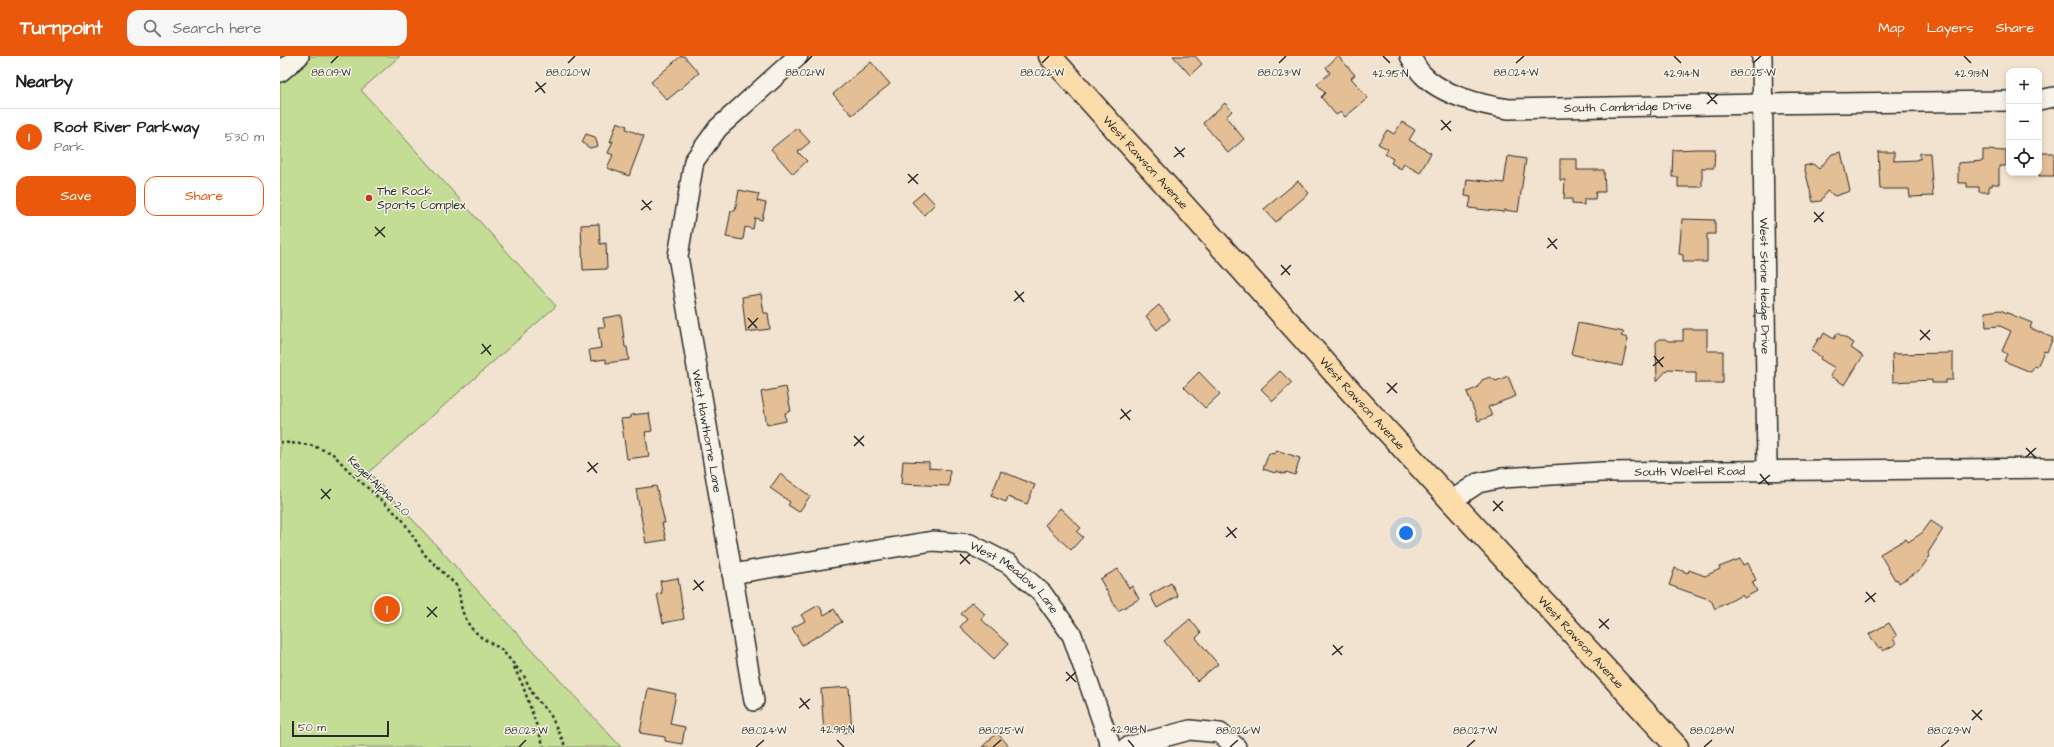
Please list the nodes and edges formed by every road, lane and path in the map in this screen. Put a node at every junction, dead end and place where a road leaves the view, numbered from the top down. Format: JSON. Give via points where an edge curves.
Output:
{"nodes":[{"id":1,"x":798,"y":56,"type":"edge"},
{"id":2,"x":1050,"y":56,"type":"edge"},
{"id":3,"x":1410,"y":56,"type":"edge"},
{"id":4,"x":1762,"y":56,"type":"edge"},
{"id":5,"x":297,"y":57,"type":"edge"},
{"id":6,"x":280,"y":72,"type":"edge"},
{"id":7,"x":2054,"y":98,"type":"edge"},
{"id":8,"x":2042,"y":100,"type":"edge"},
{"id":9,"x":2006,"y":101,"type":"edge"},
{"id":10,"x":1762,"y":104,"type":"junction"},
{"id":11,"x":280,"y":442,"type":"edge"},
{"id":12,"x":2054,"y":468,"type":"edge"},
{"id":13,"x":1767,"y":469,"type":"junction"},
{"id":14,"x":1451,"y":501,"type":"junction"},
{"id":15,"x":732,"y":574,"type":"junction"},
{"id":16,"x":513,"y":665,"type":"junction"},
{"id":17,"x":754,"y":701,"type":"dead end"},
{"id":18,"x":544,"y":747,"type":"edge"},
{"id":19,"x":564,"y":747,"type":"edge"},
{"id":20,"x":1111,"y":747,"type":"edge"},
{"id":21,"x":1127,"y":747,"type":"edge"},
{"id":22,"x":1236,"y":747,"type":"edge"},
{"id":23,"x":1677,"y":747,"type":"edge"}],
"edges":[{"from":1,"to":15,"type":"street","name":"West Hawthorne Lane","via":[[718,128],[694,161],[678,256]]},
{"from":2,"to":14,"type":"main road","name":"West Rawson Avenue"},
{"from":3,"to":10,"type":"street","name":"South Cambridge Drive","via":[[1423,75],[1451,94],[1509,109]]},
{"from":4,"to":10,"type":"street","name":"West Stone Hedge Drive"},
{"from":5,"to":6,"type":"street"},
{"from":7,"to":8,"type":"street"},
{"from":9,"to":10,"type":"street","name":"South Cambridge Drive"},
{"from":10,"to":13,"type":"street","name":"West Stone Hedge Drive"},
{"from":11,"to":16,"type":"path","name":"Kegel-Alpha 2.0","via":[[310,445],[332,453],[402,519],[425,555],[458,587],[462,611],[470,627],[482,638],[501,649]]},
{"from":12,"to":13,"type":"street","name":"South Woelfel Road"},
{"from":13,"to":14,"type":"street","name":"South Woelfel Road","via":[[1602,472],[1502,478],[1478,483]]},
{"from":14,"to":23,"type":"main road","name":"West Rawson Avenue"},
{"from":15,"to":17,"type":"street","name":"West Hawthorne Lane"},
{"from":15,"to":20,"type":"street","name":"West Meadow Lane","via":[[933,541],[970,544],[1008,564],[1042,593],[1072,635]]},
{"from":16,"to":18,"type":"path"},
{"from":16,"to":19,"type":"path","name":"Kegel-Alpha 2.0","via":[[524,676],[534,696],[551,716]]},
{"from":21,"to":22,"type":"street","via":[[1190,730],[1220,733]]}]}
